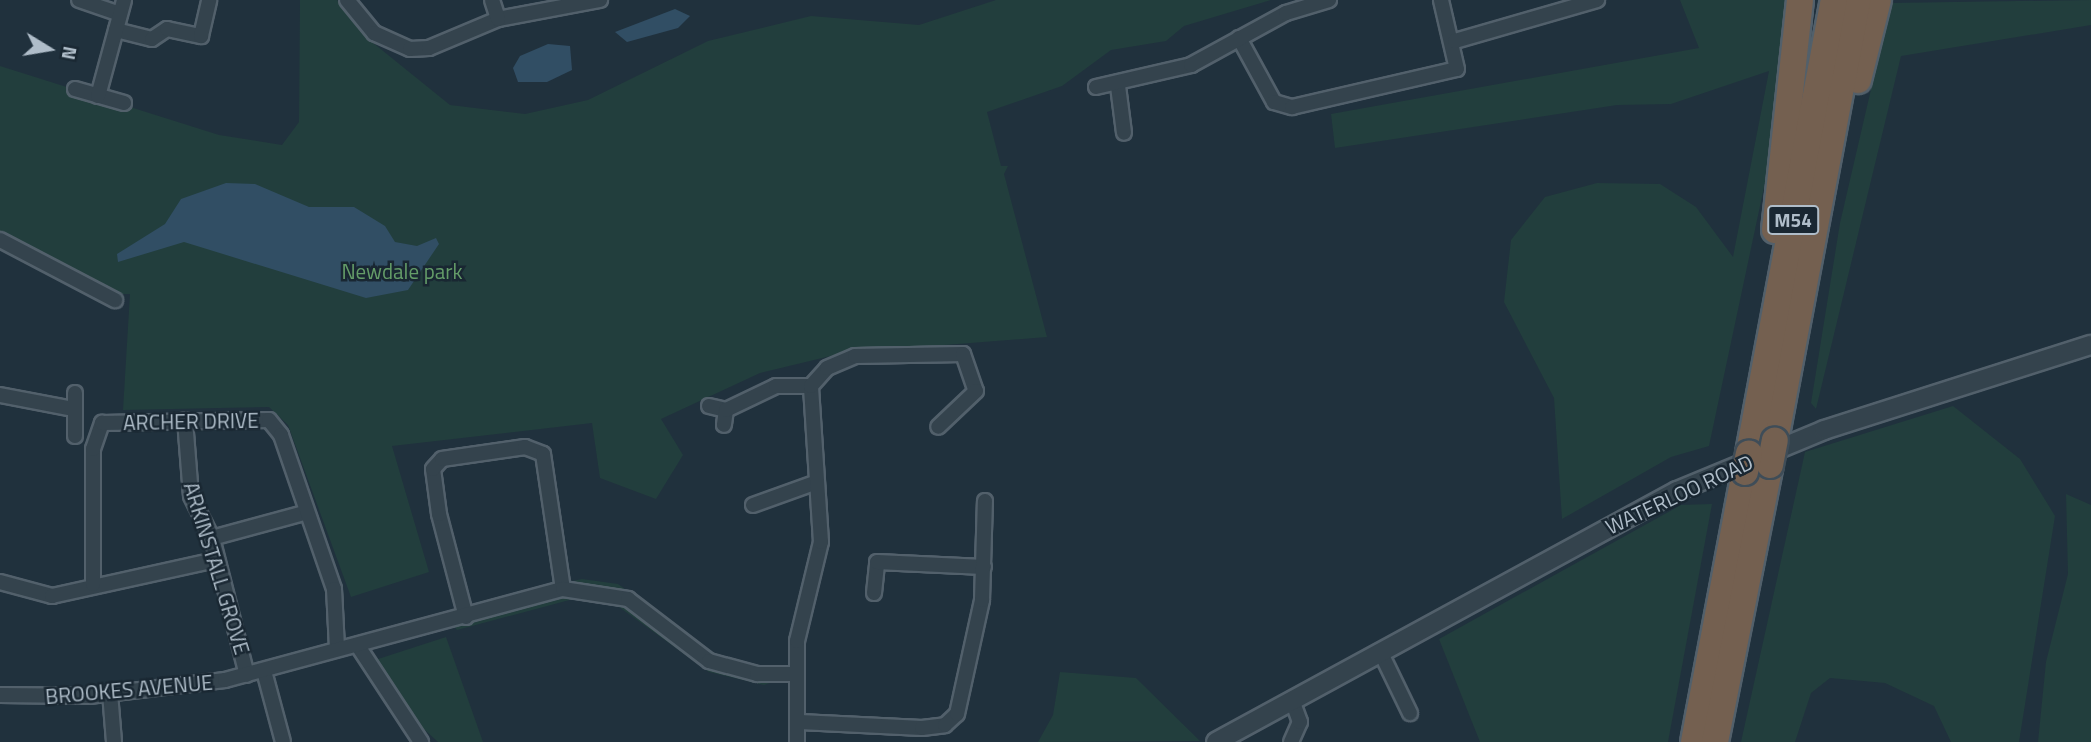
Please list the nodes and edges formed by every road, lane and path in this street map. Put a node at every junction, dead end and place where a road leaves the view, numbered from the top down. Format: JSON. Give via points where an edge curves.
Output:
{"nodes":[{"id":1,"x":79,"y":0,"type":"edge"},
{"id":2,"x":209,"y":0,"type":"edge"},
{"id":3,"x":347,"y":0,"type":"edge"},
{"id":4,"x":492,"y":0,"type":"edge"},
{"id":5,"x":600,"y":0,"type":"edge"},
{"id":6,"x":1329,"y":0,"type":"edge"},
{"id":7,"x":1441,"y":0,"type":"edge"},
{"id":8,"x":1597,"y":0,"type":"edge"},
{"id":9,"x":1800,"y":0,"type":"edge"},
{"id":10,"x":1834,"y":0,"type":"edge"},
{"id":11,"x":1857,"y":0,"type":"edge"},
{"id":12,"x":1878,"y":0,"type":"edge"},
{"id":13,"x":122,"y":7,"type":"edge"},
{"id":14,"x":498,"y":19,"type":"junction"},
{"id":15,"x":116,"y":30,"type":"junction"},
{"id":16,"x":1239,"y":38,"type":"junction"},
{"id":17,"x":1455,"y":41,"type":"junction"},
{"id":18,"x":1096,"y":86,"type":"dead end"},
{"id":19,"x":1118,"y":86,"type":"junction"},
{"id":20,"x":75,"y":89,"type":"dead end"},
{"id":21,"x":98,"y":96,"type":"junction"},
{"id":22,"x":124,"y":103,"type":"dead end"},
{"id":23,"x":1124,"y":133,"type":"dead end"},
{"id":24,"x":0,"y":240,"type":"edge"},
{"id":25,"x":115,"y":300,"type":"dead end"},
{"id":26,"x":1798,"y":317,"type":"junction"},
{"id":27,"x":2091,"y":345,"type":"edge"},
{"id":28,"x":811,"y":386,"type":"junction"},
{"id":29,"x":75,"y":393,"type":"dead end"},
{"id":30,"x":0,"y":395,"type":"edge"},
{"id":31,"x":709,"y":406,"type":"dead end"},
{"id":32,"x":73,"y":409,"type":"junction"},
{"id":33,"x":726,"y":410,"type":"junction"},
{"id":34,"x":185,"y":420,"type":"junction"},
{"id":35,"x":724,"y":425,"type":"dead end"},
{"id":36,"x":939,"y":427,"type":"dead end"},
{"id":37,"x":75,"y":436,"type":"dead end"},
{"id":38,"x":1758,"y":454,"type":"junction"},
{"id":39,"x":817,"y":482,"type":"junction"},
{"id":40,"x":771,"y":499,"type":"junction"},
{"id":41,"x":985,"y":501,"type":"dead end"},
{"id":42,"x":753,"y":505,"type":"dead end"},
{"id":43,"x":303,"y":513,"type":"junction"},
{"id":44,"x":776,"y":513,"type":"dead end"},
{"id":45,"x":212,"y":538,"type":"junction"},
{"id":46,"x":216,"y":560,"type":"junction"},
{"id":47,"x":984,"y":567,"type":"junction"},
{"id":48,"x":0,"y":582,"type":"edge"},
{"id":49,"x":93,"y":584,"type":"junction"},
{"id":50,"x":564,"y":589,"type":"junction"},
{"id":51,"x":874,"y":593,"type":"dead end"},
{"id":52,"x":466,"y":617,"type":"junction"},
{"id":53,"x":358,"y":646,"type":"junction"},
{"id":54,"x":337,"y":649,"type":"junction"},
{"id":55,"x":1380,"y":652,"type":"junction"},
{"id":56,"x":264,"y":671,"type":"junction"},
{"id":57,"x":796,"y":674,"type":"junction"},
{"id":58,"x":247,"y":675,"type":"junction"},
{"id":59,"x":110,"y":694,"type":"junction"},
{"id":60,"x":0,"y":695,"type":"edge"},
{"id":61,"x":1292,"y":700,"type":"junction"},
{"id":62,"x":1410,"y":713,"type":"dead end"},
{"id":63,"x":800,"y":722,"type":"junction"},
{"id":64,"x":1242,"y":736,"type":"edge"},
{"id":65,"x":114,"y":742,"type":"edge"},
{"id":66,"x":283,"y":742,"type":"edge"},
{"id":67,"x":421,"y":742,"type":"edge"},
{"id":68,"x":797,"y":742,"type":"edge"},
{"id":69,"x":1216,"y":742,"type":"edge"},
{"id":70,"x":1291,"y":742,"type":"edge"},
{"id":71,"x":1694,"y":742,"type":"edge"},
{"id":72,"x":1715,"y":742,"type":"edge"}],
"edges":[{"from":1,"to":13,"type":"street"},
{"from":2,"to":15,"type":"street","via":[[201,36],[167,29],[152,39]]},
{"from":3,"to":14,"type":"street","via":[[374,33],[410,49],[429,48]]},
{"from":4,"to":14,"type":"street"},
{"from":5,"to":14,"type":"street"},
{"from":6,"to":16,"type":"street","via":[[1286,13]]},
{"from":7,"to":17,"type":"street"},
{"from":8,"to":17,"type":"street"},
{"from":9,"to":38,"type":"highway","number":"M54"},
{"from":10,"to":38,"type":"highway","number":"M54"},
{"from":11,"to":26,"type":"highway","number":"M54"},
{"from":12,"to":26,"type":"highway","number":"M54"},
{"from":13,"to":15,"type":"street"},
{"from":15,"to":21,"type":"street"},
{"from":16,"to":17,"type":"street","via":[[1280,107],[1451,72],[1457,69]]},
{"from":16,"to":19,"type":"street","via":[[1191,65]]},
{"from":18,"to":19,"type":"street"},
{"from":19,"to":23,"type":"street"},
{"from":20,"to":21,"type":"street"},
{"from":21,"to":22,"type":"street"},
{"from":24,"to":25,"type":"street"},
{"from":26,"to":38,"type":"highway","number":"M54"},
{"from":27,"to":55,"type":"street","name":"WATERLOO ROAD","via":[[1824,430],[1703,480]]},
{"from":28,"to":33,"type":"street","via":[[776,386]]},
{"from":28,"to":36,"type":"street","via":[[827,368],[855,356],[963,354],[976,391]]},
{"from":28,"to":39,"type":"street"},
{"from":29,"to":32,"type":"street"},
{"from":30,"to":32,"type":"street"},
{"from":31,"to":33,"type":"street"},
{"from":32,"to":37,"type":"street"},
{"from":33,"to":35,"type":"street"},
{"from":34,"to":43,"type":"street","name":"ARCHER DRIVE","via":[[269,420],[281,435]]},
{"from":34,"to":45,"type":"street","name":"ARKINSTALL GROVE","via":[[191,496]]},
{"from":34,"to":49,"type":"street","name":"ARCHER DRIVE","via":[[102,423],[96,430]]},
{"from":38,"to":71,"type":"highway","number":"M54"},
{"from":38,"to":72,"type":"highway","number":"M54"},
{"from":39,"to":40,"type":"street"},
{"from":39,"to":57,"type":"street","via":[[821,542],[797,641]]},
{"from":40,"to":42,"type":"street"},
{"from":40,"to":44,"type":"street"},
{"from":41,"to":47,"type":"street"},
{"from":43,"to":45,"type":"street"},
{"from":43,"to":54,"type":"street","name":"ARCHER DRIVE","via":[[334,589]]},
{"from":45,"to":46,"type":"street","name":"ARKINSTALL GROVE"},
{"from":46,"to":49,"type":"street"},
{"from":46,"to":58,"type":"street","name":"ARKINSTALL GROVE"},
{"from":47,"to":51,"type":"street","via":[[877,562]]},
{"from":47,"to":63,"type":"street","via":[[962,704],[953,719],[922,728]]},
{"from":48,"to":49,"type":"street","via":[[52,596]]},
{"from":50,"to":52,"type":"street","name":"BROOKES AVENUE"},
{"from":50,"to":52,"type":"street","via":[[542,453],[525,447],[442,459],[433,469],[439,514]]},
{"from":50,"to":57,"type":"street","via":[[628,599],[709,661],[757,674]]},
{"from":52,"to":53,"type":"street","name":"BROOKES AVENUE"},
{"from":53,"to":54,"type":"street","name":"BROOKES AVENUE"},
{"from":53,"to":67,"type":"street"},
{"from":54,"to":56,"type":"street","name":"BROOKES AVENUE"},
{"from":55,"to":61,"type":"street","name":"WATERLOO ROAD"},
{"from":55,"to":62,"type":"street"},
{"from":56,"to":58,"type":"street","name":"BROOKES AVENUE"},
{"from":56,"to":66,"type":"street"},
{"from":57,"to":63,"type":"street"},
{"from":58,"to":59,"type":"street","name":"BROOKES AVENUE"},
{"from":59,"to":60,"type":"street","name":"BROOKES AVENUE"},
{"from":59,"to":65,"type":"street"},
{"from":61,"to":64,"type":"street","name":"WATERLOO ROAD"},
{"from":61,"to":70,"type":"street","via":[[1300,722]]},
{"from":63,"to":68,"type":"street"},
{"from":64,"to":69,"type":"street","name":"WATERLOO ROAD"}]}
